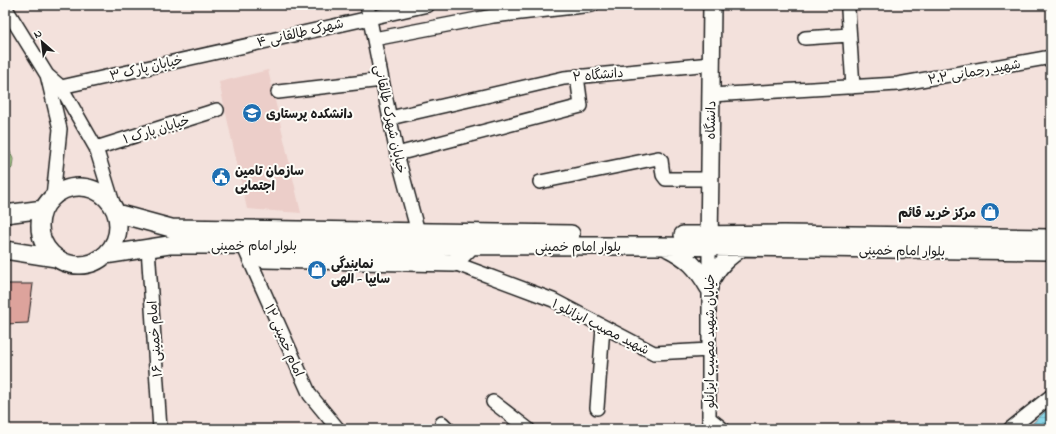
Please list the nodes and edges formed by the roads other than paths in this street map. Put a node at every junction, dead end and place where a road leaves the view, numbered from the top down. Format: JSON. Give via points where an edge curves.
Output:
{"nodes":[{"id":1,"x":428,"y":5,"type":"edge"},
{"id":2,"x":592,"y":5,"type":"edge"},
{"id":3,"x":712,"y":5,"type":"edge"},
{"id":4,"x":5,"y":7,"type":"edge"},
{"id":5,"x":848,"y":10,"type":"dead end"},
{"id":6,"x":368,"y":11,"type":"edge"},
{"id":7,"x":849,"y":35,"type":"junction"},
{"id":8,"x":374,"y":38,"type":"junction"},
{"id":9,"x":805,"y":38,"type":"dead end"},
{"id":10,"x":231,"y":48,"type":"joint"},
{"id":11,"x":1051,"y":57,"type":"edge"},
{"id":12,"x":711,"y":64,"type":"junction"},
{"id":13,"x":48,"y":75,"type":"junction"},
{"id":14,"x":577,"y":76,"type":"junction"},
{"id":15,"x":382,"y":80,"type":"junction"},
{"id":16,"x":60,"y":87,"type":"junction"},
{"id":17,"x":853,"y":87,"type":"junction"},
{"id":18,"x":278,"y":92,"type":"dead end"},
{"id":19,"x":711,"y":95,"type":"junction"},
{"id":20,"x":217,"y":110,"type":"dead end"},
{"id":21,"x":390,"y":118,"type":"junction"},
{"id":22,"x":96,"y":148,"type":"junction"},
{"id":23,"x":397,"y":154,"type":"junction"},
{"id":24,"x":710,"y":179,"type":"junction"},
{"id":25,"x":540,"y":182,"type":"dead end"},
{"id":26,"x":48,"y":203,"type":"junction"},
{"id":27,"x":116,"y":212,"type":"junction"},
{"id":28,"x":5,"y":214,"type":"edge"},
{"id":29,"x":1051,"y":238,"type":"edge"},
{"id":30,"x":709,"y":241,"type":"junction"},
{"id":31,"x":243,"y":245,"type":"junction"},
{"id":32,"x":413,"y":246,"type":"junction"},
{"id":33,"x":471,"y":246,"type":"junction"},
{"id":34,"x":664,"y":246,"type":"junction"},
{"id":35,"x":743,"y":247,"type":"junction"},
{"id":36,"x":148,"y":248,"type":"junction"},
{"id":37,"x":6,"y":251,"type":"edge"},
{"id":38,"x":1051,"y":251,"type":"edge"},
{"id":39,"x":105,"y":255,"type":"junction"},
{"id":40,"x":56,"y":258,"type":"junction"},
{"id":41,"x":454,"y":263,"type":"junction"},
{"id":42,"x":709,"y":285,"type":"junction"},
{"id":43,"x":603,"y":327,"type":"junction"},
{"id":44,"x":709,"y":350,"type":"junction"},
{"id":45,"x":1051,"y":396,"type":"edge"},
{"id":46,"x":493,"y":402,"type":"dead end"},
{"id":47,"x":597,"y":408,"type":"dead end"},
{"id":48,"x":1018,"y":427,"type":"edge"},
{"id":49,"x":160,"y":429,"type":"edge"},
{"id":50,"x":338,"y":429,"type":"edge"},
{"id":51,"x":528,"y":429,"type":"edge"},
{"id":52,"x":723,"y":429,"type":"edge"}],
"edges":[{"from":1,"to":6,"type":"street","name":"شهرک طالقانی ۴"},
{"from":2,"to":8,"type":"street","via":[[493,16]]},
{"from":3,"to":12,"type":"main road","name":"دانشگاه"},
{"from":4,"to":13,"type":"street"},
{"from":5,"to":7,"type":"street"},
{"from":6,"to":8,"type":"street","name":"خیابان شهرک طالقانی"},
{"from":6,"to":10,"type":"street","name":"شهرک طالقانی ۴"},
{"from":7,"to":9,"type":"street"},
{"from":7,"to":17,"type":"street"},
{"from":8,"to":15,"type":"street","name":"خیابان شهرک طالقانی"},
{"from":10,"to":16,"type":"street","name":"خیابان پارک ۳"},
{"from":11,"to":17,"type":"street","name":"شهید رحمانی ۲.۲","via":[[898,84]]},
{"from":12,"to":14,"type":"street","name":"دانشگاه ۲"},
{"from":12,"to":19,"type":"main road","name":"دانشگاه"},
{"from":13,"to":16,"type":"street"},
{"from":13,"to":26,"type":"street","via":[[60,129]]},
{"from":14,"to":21,"type":"street","name":"دانشگاه ۲"},
{"from":14,"to":23,"type":"street","via":[[581,106]]},
{"from":15,"to":18,"type":"street"},
{"from":15,"to":21,"type":"street","name":"خیابان شهرک طالقانی"},
{"from":16,"to":22,"type":"street"},
{"from":17,"to":19,"type":"street","name":"شهید رحمانی ۲.۲"},
{"from":19,"to":24,"type":"main road","name":"دانشگاه"},
{"from":20,"to":22,"type":"street","name":"خیابان پارک ۱"},
{"from":21,"to":23,"type":"street","name":"خیابان شهرک طالقانی"},
{"from":22,"to":27,"type":"street"},
{"from":23,"to":32,"type":"street","name":"خیابان شهرک طالقانی"},
{"from":24,"to":25,"type":"street","via":[[666,179],[661,160],[658,158]]},
{"from":24,"to":30,"type":"main road","name":"دانشگاه"},
{"from":26,"to":27,"type":"main road","via":[[66,189],[81,187],[96,190],[108,199]]},
{"from":26,"to":28,"type":"main road"},
{"from":26,"to":40,"type":"main road","via":[[40,222],[41,236]]},
{"from":27,"to":32,"type":"main road","name":"بلوار امام خمینی","via":[[171,228]]},
{"from":27,"to":39,"type":"main road","via":[[118,228],[115,242]]},
{"from":29,"to":30,"type":"main road","name":"بلوار امام خمینی","via":[[784,234]]},
{"from":30,"to":32,"type":"main road","name":"بلوار امام خمینی"},
{"from":30,"to":34,"type":"main road","name":"بلوار امام خمینی"},
{"from":30,"to":35,"type":"main road","name":"بلوار امام خمینی"},
{"from":30,"to":42,"type":"street","name":"خیابان شهید مصیب ایزانلو"},
{"from":31,"to":32,"type":"main road","name":"بلوار امام خمینی"},
{"from":31,"to":36,"type":"main road","name":"بلوار امام خمینی","via":[[169,245]]},
{"from":31,"to":50,"type":"street","name":"امام خمینی ۱۲","via":[[310,395]]},
{"from":32,"to":33,"type":"main road","name":"بلوار امام خمینی"},
{"from":32,"to":41,"type":"main road"},
{"from":33,"to":34,"type":"main road","name":"بلوار امام خمینی"},
{"from":33,"to":41,"type":"main road"},
{"from":34,"to":42,"type":"main road","via":[[683,255]]},
{"from":35,"to":38,"type":"main road","name":"بلوار امام خمینی"},
{"from":35,"to":42,"type":"main road","via":[[721,264]]},
{"from":36,"to":39,"type":"main road","name":"بلوار امام خمینی"},
{"from":36,"to":49,"type":"street","name":"امام خمینی ۱۶"},
{"from":37,"to":40,"type":"main road"},
{"from":39,"to":40,"type":"main road","via":[[94,262],[81,265]]},
{"from":41,"to":43,"type":"street","name":"شهید مصیب ایزانلو ۱","via":[[553,300]]},
{"from":42,"to":44,"type":"street","name":"خیابان شهید مصیب ایزانلو"},
{"from":43,"to":44,"type":"street","name":"شهید مصیب ایزانلو ۱","via":[[654,353]]},
{"from":43,"to":47,"type":"street"},
{"from":44,"to":52,"type":"street","name":"خیابان شهید مصیب ایزانلو","via":[[709,418]]},
{"from":45,"to":48,"type":"street"},
{"from":46,"to":51,"type":"street"}]}
